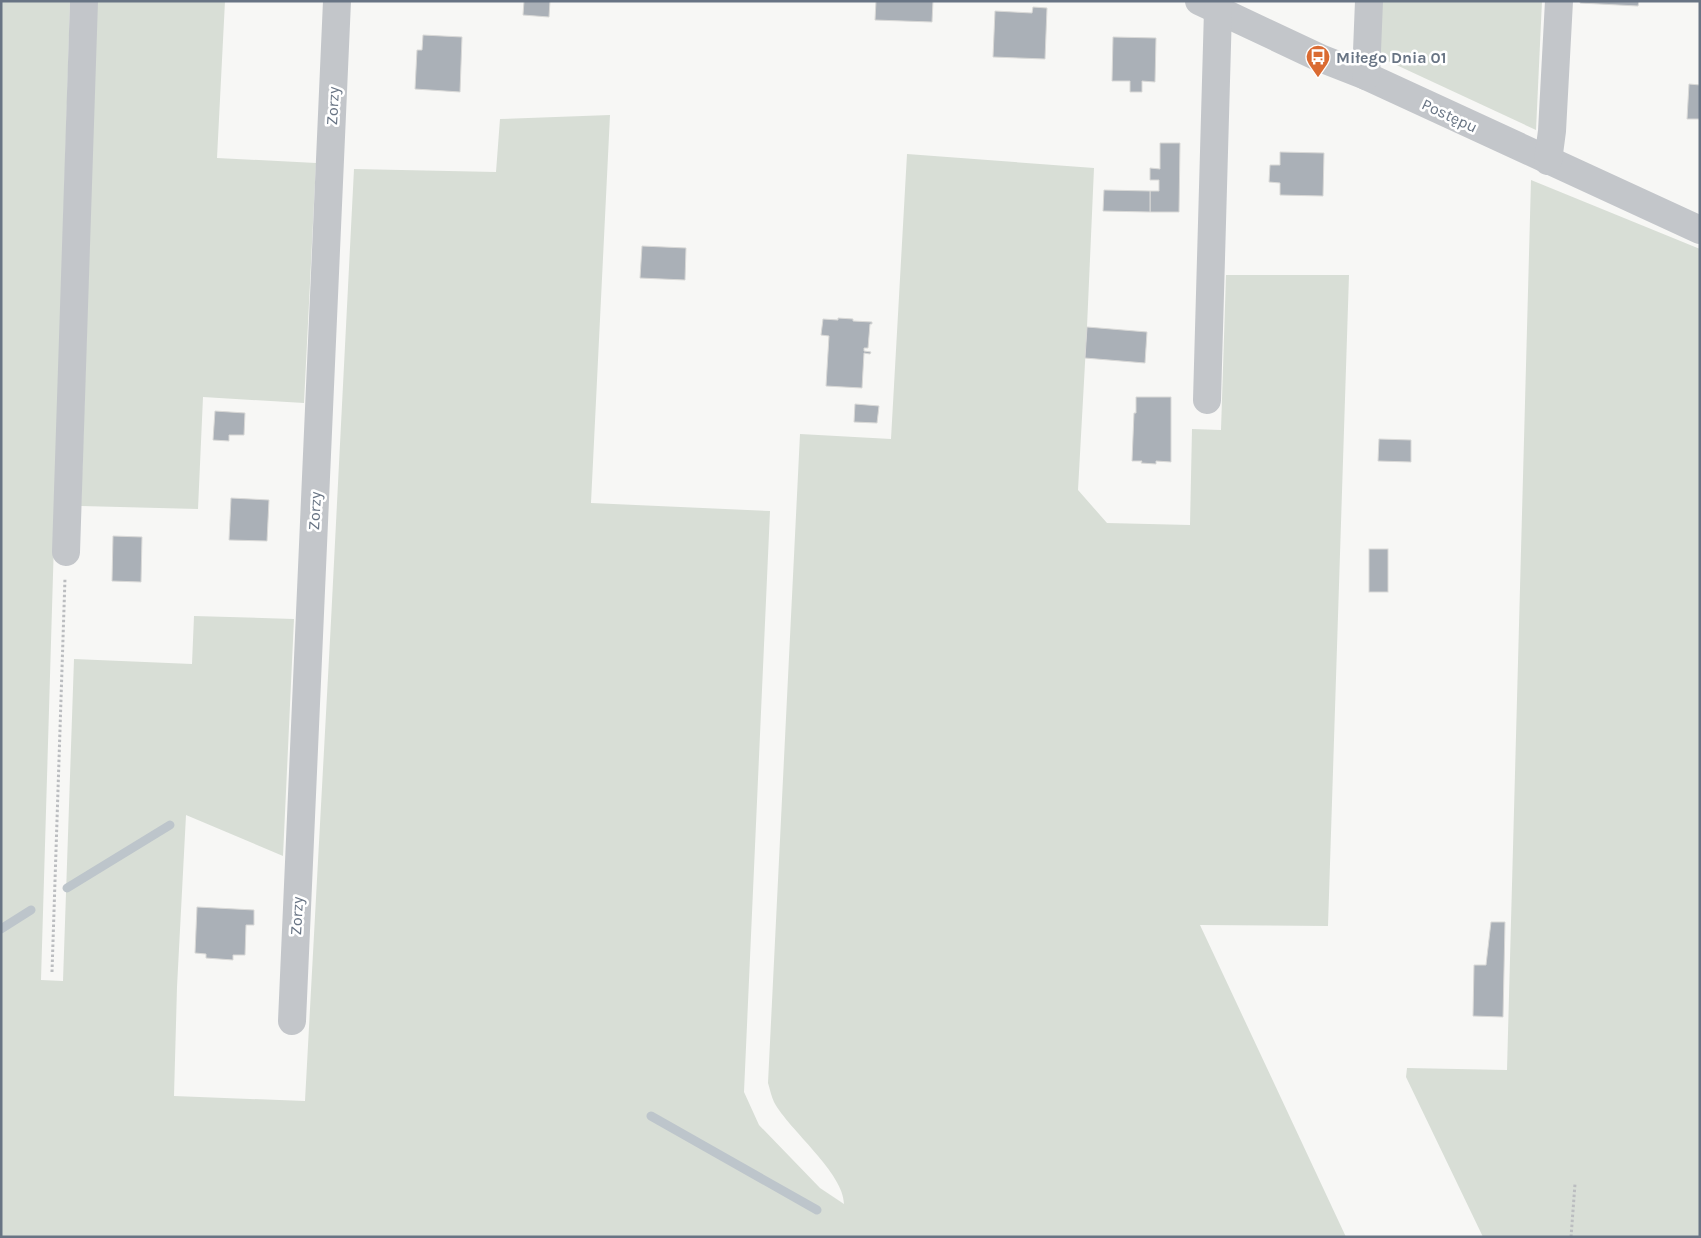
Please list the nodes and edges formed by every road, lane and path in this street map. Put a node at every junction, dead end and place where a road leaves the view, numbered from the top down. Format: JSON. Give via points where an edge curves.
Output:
{"nodes":[{"id":1,"x":84,"y":1,"type":"edge"},
{"id":2,"x":337,"y":1,"type":"edge"},
{"id":3,"x":1369,"y":1,"type":"edge"},
{"id":4,"x":1559,"y":1,"type":"edge"},
{"id":5,"x":1209,"y":6,"type":"edge"},
{"id":6,"x":1366,"y":76,"type":"junction"},
{"id":7,"x":1548,"y":160,"type":"junction"},
{"id":8,"x":1700,"y":230,"type":"edge"},
{"id":9,"x":1207,"y":400,"type":"dead end"},
{"id":10,"x":66,"y":552,"type":"joint"},
{"id":11,"x":52,"y":972,"type":"dead end"},
{"id":12,"x":292,"y":1021,"type":"dead end"},
{"id":13,"x":1575,"y":1184,"type":"dead end"},
{"id":14,"x":1571,"y":1237,"type":"edge"}],
"edges":[{"from":1,"to":10,"type":"street"},
{"from":2,"to":12,"type":"street","name":"Zorzy"},
{"from":3,"to":6,"type":"street"},
{"from":4,"to":7,"type":"street"},
{"from":5,"to":6,"type":"street","name":"Postępu"},
{"from":5,"to":9,"type":"street"},
{"from":6,"to":7,"type":"street","name":"Postępu"},
{"from":7,"to":8,"type":"street","name":"Postępu"},
{"from":10,"to":11,"type":"path"},
{"from":13,"to":14,"type":"path"}]}
